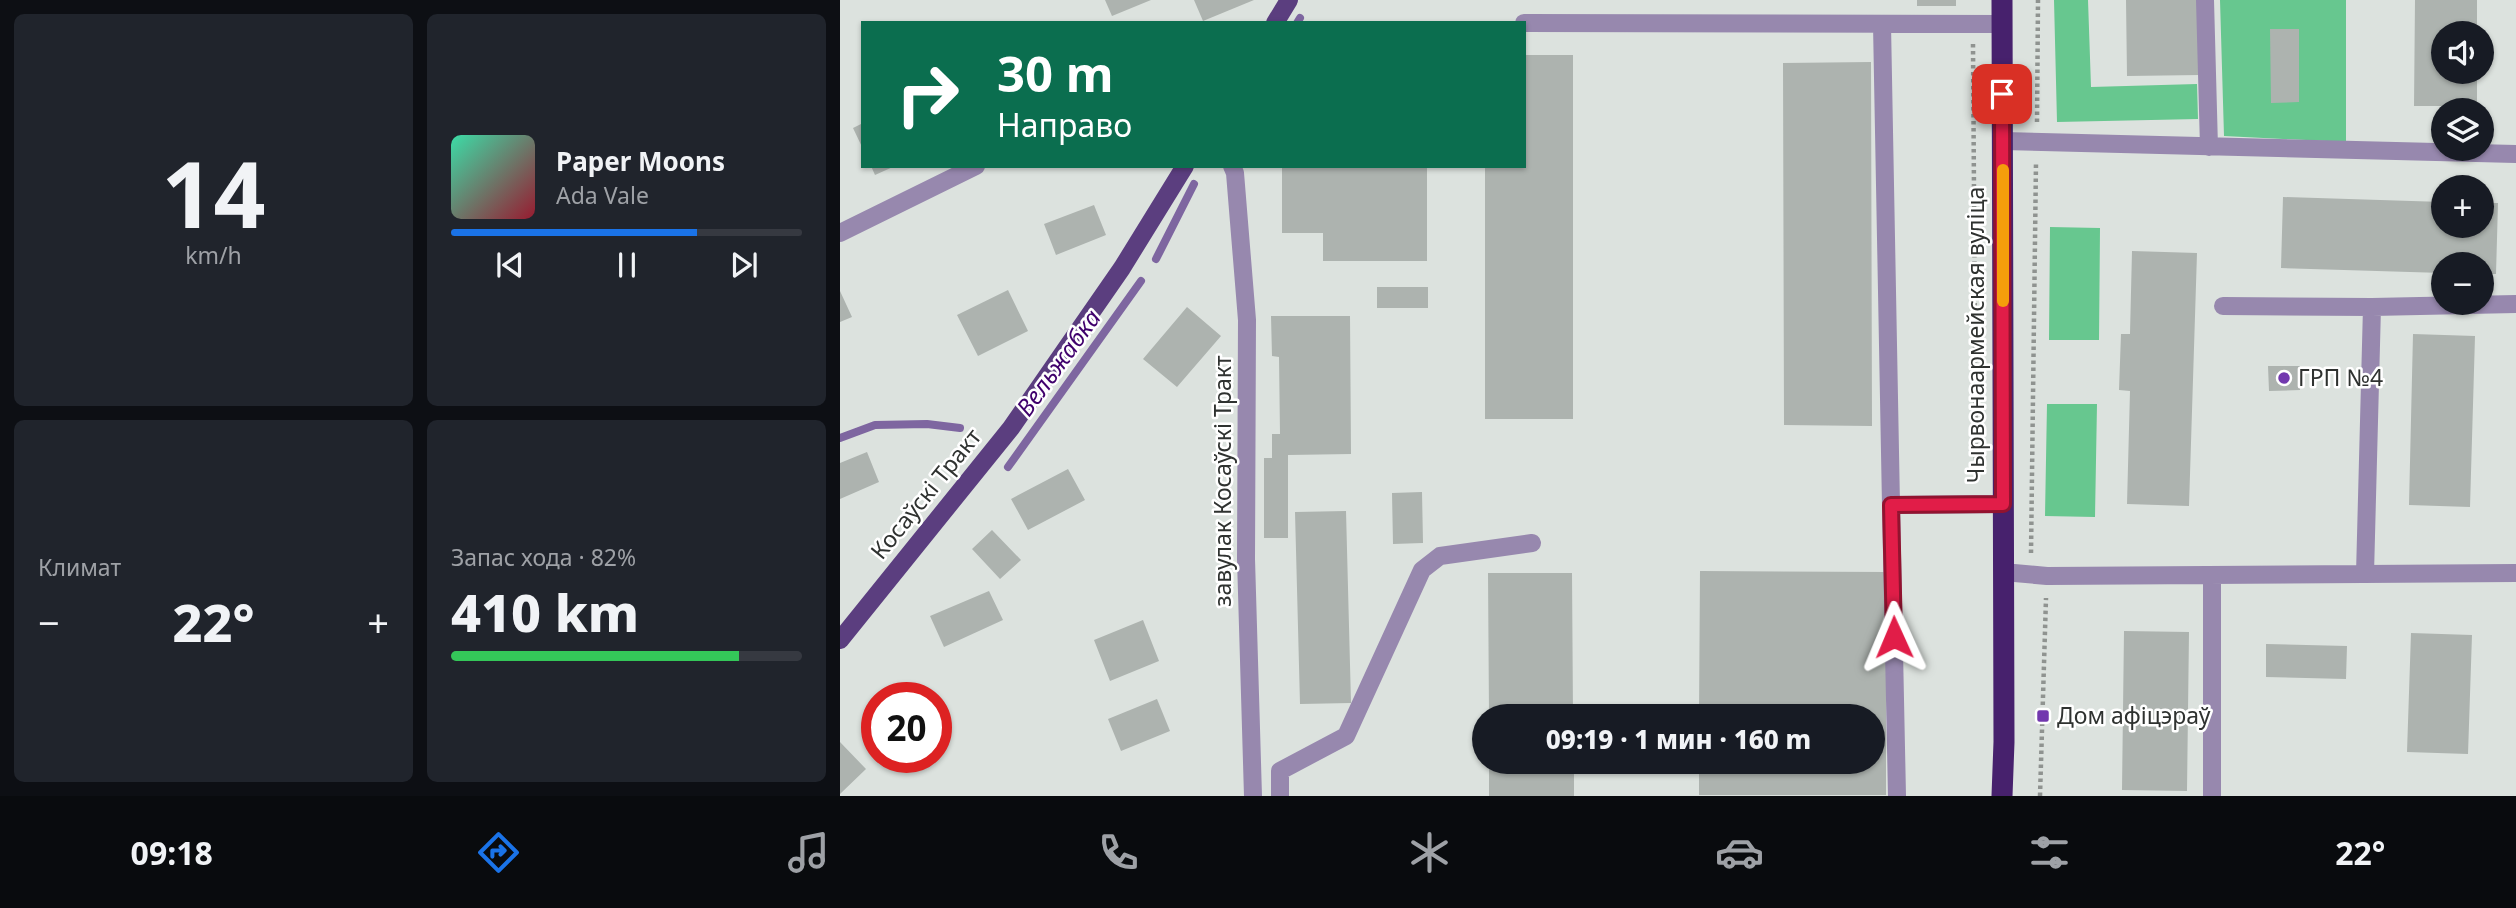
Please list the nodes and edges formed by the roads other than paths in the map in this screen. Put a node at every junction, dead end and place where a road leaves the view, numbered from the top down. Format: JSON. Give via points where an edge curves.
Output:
{"nodes":[{"id":1,"x":1289,"y":0,"type":"edge"},
{"id":2,"x":2002,"y":0,"type":"edge"},
{"id":3,"x":2205,"y":0,"type":"edge"},
{"id":4,"x":1276,"y":21,"type":"edge"},
{"id":5,"x":1526,"y":23,"type":"edge"},
{"id":6,"x":1882,"y":24,"type":"junction"},
{"id":7,"x":2002,"y":24,"type":"junction"},
{"id":8,"x":2003,"y":141,"type":"junction"},
{"id":9,"x":2209,"y":147,"type":"junction"},
{"id":10,"x":2516,"y":154,"type":"edge"},
{"id":11,"x":972,"y":168,"type":"edge"},
{"id":12,"x":1184,"y":168,"type":"edge"},
{"id":13,"x":1233,"y":168,"type":"edge"},
{"id":14,"x":840,"y":233,"type":"edge"},
{"id":15,"x":2516,"y":304,"type":"edge"},
{"id":16,"x":2223,"y":306,"type":"dead end"},
{"id":17,"x":2372,"y":307,"type":"junction"},
{"id":18,"x":2003,"y":504,"type":"junction"},
{"id":19,"x":1891,"y":505,"type":"junction"},
{"id":20,"x":1532,"y":543,"type":"dead end"},
{"id":21,"x":2003,"y":572,"type":"junction"},
{"id":22,"x":2516,"y":573,"type":"edge"},
{"id":23,"x":2365,"y":574,"type":"junction"},
{"id":24,"x":2213,"y":575,"type":"junction"},
{"id":25,"x":840,"y":640,"type":"edge"},
{"id":26,"x":1253,"y":796,"type":"edge"},
{"id":27,"x":1280,"y":796,"type":"edge"},
{"id":28,"x":1896,"y":796,"type":"edge"},
{"id":29,"x":2002,"y":796,"type":"edge"},
{"id":30,"x":2212,"y":796,"type":"edge"}],
"edges":[{"from":1,"to":4,"type":"main road"},
{"from":2,"to":7,"type":"highway","name":"Чырвонаармейская вуліца"},
{"from":3,"to":9,"type":"street"},
{"from":5,"to":6,"type":"street"},
{"from":6,"to":7,"type":"street"},
{"from":6,"to":19,"type":"street"},
{"from":7,"to":8,"type":"highway","name":"Чырвонаармейская вуліца"},
{"from":8,"to":9,"type":"street"},
{"from":8,"to":18,"type":"highway","name":"Чырвонаармейская вуліца"},
{"from":9,"to":10,"type":"street"},
{"from":11,"to":14,"type":"street"},
{"from":12,"to":25,"type":"main road","name":"Косаўскі Тракт","via":[[1122,268],[1011,428]]},
{"from":13,"to":26,"type":"street","name":"завулак Косаўскі Тракт","via":[[1247,320],[1246,559]]},
{"from":15,"to":17,"type":"street"},
{"from":16,"to":17,"type":"street"},
{"from":17,"to":23,"type":"street"},
{"from":18,"to":19,"type":"street"},
{"from":18,"to":21,"type":"highway","name":"Чырвонаармейская вуліца"},
{"from":19,"to":28,"type":"street"},
{"from":20,"to":27,"type":"street","via":[[1440,556],[1422,570],[1346,736],[1280,771]]},
{"from":21,"to":24,"type":"street"},
{"from":21,"to":29,"type":"highway","name":"Чырвонаармейская вуліца"},
{"from":22,"to":23,"type":"street"},
{"from":23,"to":24,"type":"street"},
{"from":24,"to":30,"type":"street"}]}
